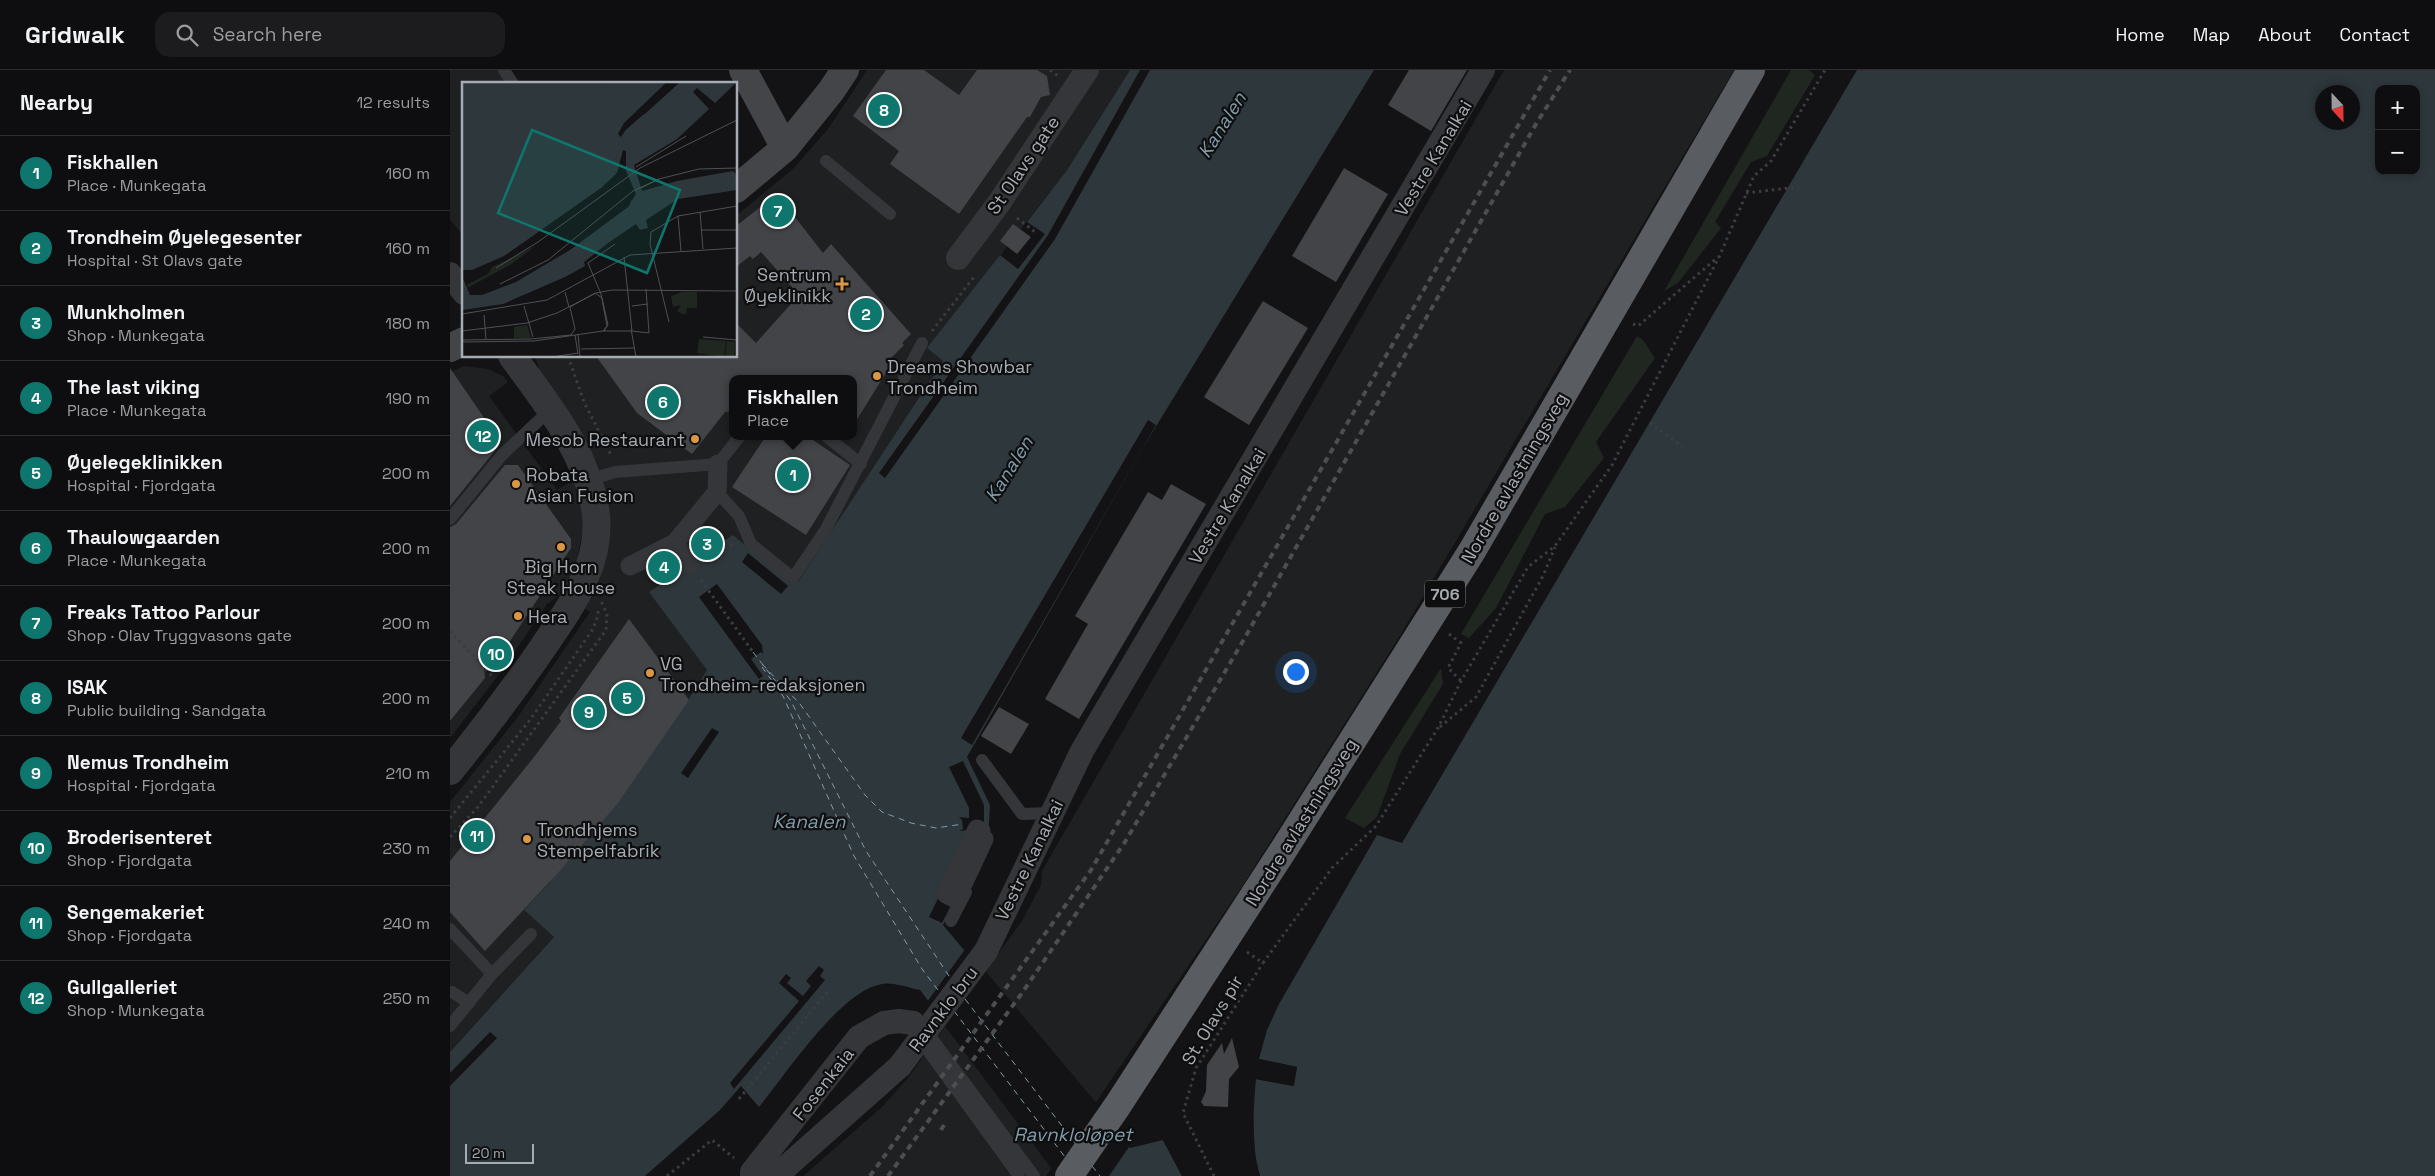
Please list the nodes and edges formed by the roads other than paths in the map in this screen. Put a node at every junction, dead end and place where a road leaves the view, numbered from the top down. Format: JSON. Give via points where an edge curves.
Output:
{"nodes":[{"id":1,"x":504,"y":70,"type":"edge"},
{"id":2,"x":845,"y":70,"type":"edge"},
{"id":3,"x":1087,"y":70,"type":"edge"},
{"id":4,"x":1483,"y":70,"type":"edge"},
{"id":5,"x":1751,"y":70,"type":"edge"},
{"id":6,"x":742,"y":78,"type":"edge"},
{"id":7,"x":512,"y":82,"type":"edge"},
{"id":8,"x":785,"y":148,"type":"junction"},
{"id":9,"x":826,"y":162,"type":"dead end"},
{"id":10,"x":738,"y":187,"type":"edge"},
{"id":11,"x":890,"y":214,"type":"dead end"},
{"id":12,"x":958,"y":258,"type":"road end"},
{"id":13,"x":450,"y":274,"type":"edge"},
{"id":14,"x":462,"y":290,"type":"edge"},
{"id":15,"x":462,"y":342,"type":"edge"},
{"id":16,"x":922,"y":343,"type":"road end"},
{"id":17,"x":450,"y":348,"type":"edge"},
{"id":18,"x":513,"y":358,"type":"edge"},
{"id":19,"x":550,"y":410,"type":"junction"},
{"id":20,"x":737,"y":440,"type":"edge"},
{"id":21,"x":831,"y":440,"type":"edge"},
{"id":22,"x":718,"y":464,"type":"junction"},
{"id":23,"x":861,"y":464,"type":"junction"},
{"id":24,"x":598,"y":477,"type":"junction"},
{"id":25,"x":717,"y":492,"type":"junction"},
{"id":26,"x":450,"y":519,"type":"edge"},
{"id":27,"x":675,"y":543,"type":"junction"},
{"id":28,"x":690,"y":565,"type":"dead end"},
{"id":29,"x":630,"y":566,"type":"dead end"},
{"id":30,"x":982,"y":760,"type":"dead end"},
{"id":31,"x":450,"y":771,"type":"edge"},
{"id":32,"x":1051,"y":813,"type":"junction"},
{"id":33,"x":976,"y":829,"type":"joint"},
{"id":34,"x":990,"y":846,"type":"dead end"},
{"id":35,"x":951,"y":921,"type":"dead end"},
{"id":36,"x":450,"y":929,"type":"edge"},
{"id":37,"x":532,"y":934,"type":"dead end"},
{"id":38,"x":986,"y":951,"type":"joint"},
{"id":39,"x":492,"y":974,"type":"junction"},
{"id":40,"x":452,"y":992,"type":"dead end"},
{"id":41,"x":469,"y":1003,"type":"junction"},
{"id":42,"x":913,"y":1023,"type":"junction"},
{"id":43,"x":450,"y":1026,"type":"edge"},
{"id":44,"x":752,"y":1174,"type":"edge"},
{"id":45,"x":776,"y":1176,"type":"edge"},
{"id":46,"x":1019,"y":1176,"type":"edge"},
{"id":47,"x":1034,"y":1176,"type":"edge"},
{"id":48,"x":1069,"y":1176,"type":"edge"}],
"edges":[{"from":1,"to":7,"type":"lane"},
{"from":2,"to":8,"type":"main road"},
{"from":3,"to":12,"type":"street","name":"St Olavs gate","via":[[999,204]]},
{"from":4,"to":32,"type":"street","name":"Vestre Kanalkai","via":[[1088,742]]},
{"from":5,"to":48,"type":"highway","name":"Nordre avlastningsveg","number":"706","via":[[1472,551],[1284,849]]},
{"from":6,"to":8,"type":"main road"},
{"from":8,"to":10,"type":"main road"},
{"from":9,"to":11,"type":"lane"},
{"from":13,"to":14,"type":"street"},
{"from":15,"to":17,"type":"main road"},
{"from":16,"to":23,"type":"lane"},
{"from":18,"to":19,"type":"street"},
{"from":19,"to":24,"type":"street","via":[[576,451]]},
{"from":19,"to":26,"type":"lane","via":[[502,454]]},
{"from":20,"to":22,"type":"lane"},
{"from":21,"to":23,"type":"lane"},
{"from":22,"to":24,"type":"lane"},
{"from":22,"to":25,"type":"street"},
{"from":23,"to":25,"type":"lane","via":[[826,529],[793,578],[751,544],[739,516]]},
{"from":24,"to":31,"type":"street","via":[[592,587],[576,598],[495,716]]},
{"from":25,"to":27,"type":"street"},
{"from":27,"to":28,"type":"street"},
{"from":27,"to":29,"type":"street"},
{"from":30,"to":32,"type":"lane","via":[[1022,814]]},
{"from":32,"to":38,"type":"street","name":"Vestre Kanalkai"},
{"from":33,"to":33,"type":"street","via":[[946,894],[956,899],[984,839],[980,837],[954,892],[981,832]]},
{"from":34,"to":35,"type":"lane"},
{"from":36,"to":39,"type":"lane"},
{"from":37,"to":39,"type":"lane"},
{"from":38,"to":45,"type":"street","name":"Ravnklo bru","bridge":true,"via":[[900,1066]]},
{"from":39,"to":41,"type":"lane"},
{"from":40,"to":41,"type":"lane"},
{"from":41,"to":43,"type":"lane"},
{"from":42,"to":44,"type":"street","name":"Fosenkaia","via":[[884,1023],[859,1038]]},
{"from":42,"to":46,"type":"lane","via":[[921,1044]]},
{"from":42,"to":47,"type":"lane","via":[[927,1029]]}]}
